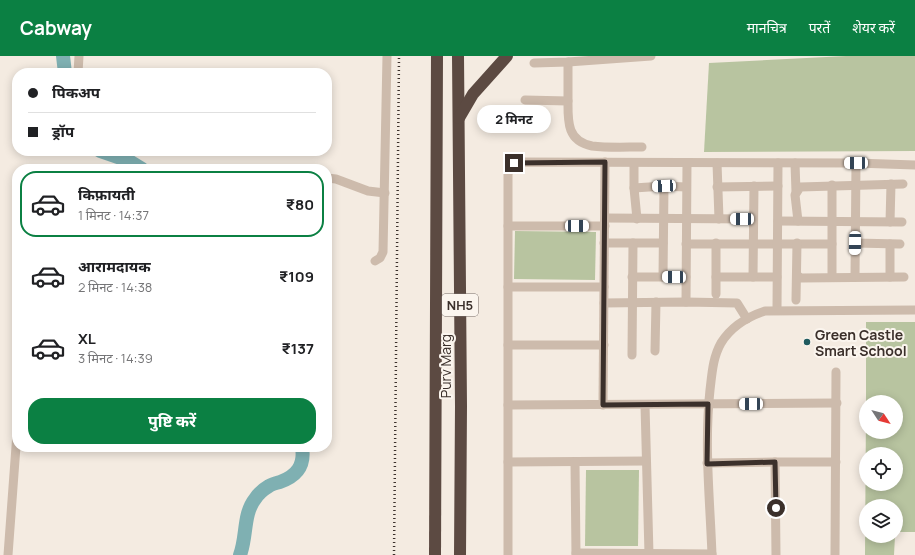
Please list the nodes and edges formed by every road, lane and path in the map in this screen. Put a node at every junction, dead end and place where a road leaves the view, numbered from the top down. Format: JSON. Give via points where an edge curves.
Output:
{"nodes":[{"id":1,"x":79,"y":56,"type":"edge"},
{"id":2,"x":387,"y":56,"type":"edge"},
{"id":3,"x":437,"y":56,"type":"edge"},
{"id":4,"x":458,"y":56,"type":"edge"},
{"id":5,"x":507,"y":56,"type":"edge"},
{"id":6,"x":651,"y":56,"type":"edge"},
{"id":7,"x":615,"y":57,"type":"edge"},
{"id":8,"x":568,"y":62,"type":"junction"},
{"id":9,"x":534,"y":63,"type":"dead end"},
{"id":10,"x":78,"y":68,"type":"edge"},
{"id":11,"x":525,"y":100,"type":"dead end"},
{"id":12,"x":568,"y":101,"type":"junction"},
{"id":13,"x":459,"y":118,"type":"junction"},
{"id":14,"x":642,"y":147,"type":"dead end"},
{"id":15,"x":605,"y":162,"type":"junction"},
{"id":16,"x":634,"y":163,"type":"junction"},
{"id":17,"x":687,"y":163,"type":"junction"},
{"id":18,"x":717,"y":163,"type":"junction"},
{"id":19,"x":778,"y":163,"type":"junction"},
{"id":20,"x":795,"y":163,"type":"junction"},
{"id":21,"x":856,"y":163,"type":"junction"},
{"id":22,"x":915,"y":165,"type":"edge"},
{"id":23,"x":332,"y":179,"type":"edge"},
{"id":24,"x":890,"y":184,"type":"junction"},
{"id":25,"x":903,"y":184,"type":"dead end"},
{"id":26,"x":856,"y":185,"type":"junction"},
{"id":27,"x":664,"y":186,"type":"junction"},
{"id":28,"x":754,"y":186,"type":"junction"},
{"id":29,"x":778,"y":186,"type":"junction"},
{"id":30,"x":832,"y":186,"type":"junction"},
{"id":31,"x":686,"y":187,"type":"junction"},
{"id":32,"x":717,"y":187,"type":"junction"},
{"id":33,"x":634,"y":188,"type":"junction"},
{"id":34,"x":796,"y":192,"type":"junction"},
{"id":35,"x":385,"y":193,"type":"junction"},
{"id":36,"x":636,"y":218,"type":"junction"},
{"id":37,"x":663,"y":219,"type":"junction"},
{"id":38,"x":686,"y":219,"type":"junction"},
{"id":39,"x":719,"y":219,"type":"junction"},
{"id":40,"x":754,"y":219,"type":"junction"},
{"id":41,"x":778,"y":221,"type":"junction"},
{"id":42,"x":605,"y":222,"type":"junction"},
{"id":43,"x":798,"y":222,"type":"junction"},
{"id":44,"x":832,"y":222,"type":"junction"},
{"id":45,"x":856,"y":222,"type":"junction"},
{"id":46,"x":890,"y":222,"type":"junction"},
{"id":47,"x":902,"y":222,"type":"dead end"},
{"id":48,"x":508,"y":226,"type":"junction"},
{"id":49,"x":604,"y":243,"type":"junction"},
{"id":50,"x":633,"y":243,"type":"junction"},
{"id":51,"x":663,"y":243,"type":"junction"},
{"id":52,"x":716,"y":243,"type":"junction"},
{"id":53,"x":753,"y":243,"type":"junction"},
{"id":54,"x":778,"y":243,"type":"junction"},
{"id":55,"x":797,"y":243,"type":"junction"},
{"id":56,"x":855,"y":243,"type":"junction"},
{"id":57,"x":686,"y":244,"type":"junction"},
{"id":58,"x":832,"y":244,"type":"junction"},
{"id":59,"x":890,"y":244,"type":"junction"},
{"id":60,"x":900,"y":244,"type":"dead end"},
{"id":61,"x":375,"y":261,"type":"dead end"},
{"id":62,"x":716,"y":276,"type":"junction"},
{"id":63,"x":798,"y":276,"type":"junction"},
{"id":64,"x":632,"y":277,"type":"junction"},
{"id":65,"x":663,"y":277,"type":"junction"},
{"id":66,"x":686,"y":277,"type":"junction"},
{"id":67,"x":753,"y":277,"type":"junction"},
{"id":68,"x":777,"y":277,"type":"junction"},
{"id":69,"x":832,"y":277,"type":"junction"},
{"id":70,"x":855,"y":277,"type":"junction"},
{"id":71,"x":890,"y":277,"type":"junction"},
{"id":72,"x":904,"y":277,"type":"dead end"},
{"id":73,"x":508,"y":287,"type":"junction"},
{"id":74,"x":604,"y":287,"type":"junction"},
{"id":75,"x":716,"y":294,"type":"dead end"},
{"id":76,"x":796,"y":300,"type":"dead end"},
{"id":77,"x":656,"y":302,"type":"junction"},
{"id":78,"x":686,"y":302,"type":"junction"},
{"id":79,"x":604,"y":303,"type":"junction"},
{"id":80,"x":632,"y":303,"type":"junction"},
{"id":81,"x":777,"y":310,"type":"junction"},
{"id":82,"x":915,"y":310,"type":"edge"},
{"id":83,"x":747,"y":319,"type":"junction"},
{"id":84,"x":508,"y":344,"type":"junction"},
{"id":85,"x":604,"y":345,"type":"junction"},
{"id":86,"x":655,"y":351,"type":"dead end"},
{"id":87,"x":632,"y":355,"type":"dead end"},
{"id":88,"x":836,"y":372,"type":"dead end"},
{"id":89,"x":836,"y":402,"type":"junction"},
{"id":90,"x":708,"y":404,"type":"junction"},
{"id":91,"x":508,"y":405,"type":"junction"},
{"id":92,"x":603,"y":405,"type":"junction"},
{"id":93,"x":645,"y":405,"type":"junction"},
{"id":94,"x":16,"y":452,"type":"edge"},
{"id":95,"x":508,"y":462,"type":"junction"},
{"id":96,"x":575,"y":462,"type":"junction"},
{"id":97,"x":646,"y":462,"type":"junction"},
{"id":98,"x":775,"y":462,"type":"junction"},
{"id":99,"x":836,"y":462,"type":"junction"},
{"id":100,"x":707,"y":464,"type":"junction"},
{"id":101,"x":576,"y":554,"type":"edge"},
{"id":102,"x":649,"y":554,"type":"junction"},
{"id":103,"x":8,"y":555,"type":"edge"},
{"id":104,"x":436,"y":555,"type":"edge"},
{"id":105,"x":460,"y":555,"type":"edge"},
{"id":106,"x":508,"y":555,"type":"edge"},
{"id":107,"x":712,"y":555,"type":"edge"},
{"id":108,"x":776,"y":555,"type":"edge"},
{"id":109,"x":835,"y":555,"type":"edge"}],
"edges":[{"from":1,"to":10,"type":"street"},
{"from":2,"to":35,"type":"street"},
{"from":3,"to":104,"type":"highway","name":"Purv Marg","number":"NH5"},
{"from":4,"to":13,"type":"highway","name":"Purv Marg","number":"NH5"},
{"from":5,"to":13,"type":"highway","via":[[473,94]]},
{"from":6,"to":7,"type":"street"},
{"from":7,"to":8,"type":"street"},
{"from":8,"to":9,"type":"street"},
{"from":8,"to":12,"type":"street"},
{"from":11,"to":12,"type":"street"},
{"from":12,"to":14,"type":"street","via":[[569,127],[581,142],[592,146]]},
{"from":13,"to":105,"type":"highway","name":"Purv Marg","number":"NH5"},
{"from":15,"to":16,"type":"street"},
{"from":15,"to":42,"type":"street"},
{"from":15,"to":48,"type":"street","via":[[514,163],[508,174]]},
{"from":16,"to":17,"type":"street"},
{"from":16,"to":33,"type":"street"},
{"from":17,"to":18,"type":"street"},
{"from":17,"to":31,"type":"street"},
{"from":18,"to":19,"type":"street"},
{"from":18,"to":32,"type":"street"},
{"from":19,"to":20,"type":"street"},
{"from":19,"to":29,"type":"street"},
{"from":20,"to":21,"type":"street"},
{"from":20,"to":34,"type":"street"},
{"from":21,"to":22,"type":"street"},
{"from":21,"to":26,"type":"street"},
{"from":23,"to":35,"type":"street","via":[[368,191]]},
{"from":24,"to":25,"type":"street"},
{"from":24,"to":26,"type":"street"},
{"from":24,"to":46,"type":"street"},
{"from":26,"to":30,"type":"street"},
{"from":26,"to":45,"type":"street"},
{"from":27,"to":31,"type":"street"},
{"from":27,"to":33,"type":"street"},
{"from":27,"to":37,"type":"street"},
{"from":28,"to":29,"type":"street"},
{"from":28,"to":32,"type":"street"},
{"from":28,"to":40,"type":"street"},
{"from":29,"to":41,"type":"street"},
{"from":30,"to":34,"type":"street","via":[[804,186]]},
{"from":30,"to":44,"type":"street"},
{"from":31,"to":38,"type":"street"},
{"from":32,"to":39,"type":"street"},
{"from":33,"to":36,"type":"street"},
{"from":34,"to":43,"type":"street"},
{"from":35,"to":61,"type":"street","via":[[383,252]]},
{"from":36,"to":37,"type":"street"},
{"from":36,"to":42,"type":"street"},
{"from":37,"to":38,"type":"street"},
{"from":37,"to":51,"type":"street"},
{"from":38,"to":39,"type":"street"},
{"from":38,"to":57,"type":"street"},
{"from":39,"to":40,"type":"street"},
{"from":40,"to":53,"type":"street"},
{"from":41,"to":43,"type":"street"},
{"from":41,"to":54,"type":"street"},
{"from":42,"to":48,"type":"street"},
{"from":42,"to":49,"type":"street"},
{"from":43,"to":44,"type":"street"},
{"from":44,"to":45,"type":"street"},
{"from":44,"to":58,"type":"street"},
{"from":45,"to":46,"type":"street"},
{"from":45,"to":56,"type":"street"},
{"from":46,"to":47,"type":"street"},
{"from":48,"to":73,"type":"street"},
{"from":49,"to":50,"type":"street"},
{"from":49,"to":74,"type":"street"},
{"from":50,"to":51,"type":"street"},
{"from":50,"to":64,"type":"street"},
{"from":51,"to":65,"type":"street"},
{"from":52,"to":53,"type":"street"},
{"from":52,"to":57,"type":"street"},
{"from":52,"to":62,"type":"street"},
{"from":53,"to":54,"type":"street"},
{"from":53,"to":67,"type":"street"},
{"from":54,"to":55,"type":"street"},
{"from":54,"to":68,"type":"street"},
{"from":55,"to":58,"type":"street"},
{"from":55,"to":63,"type":"street"},
{"from":56,"to":59,"type":"street"},
{"from":56,"to":70,"type":"street"},
{"from":57,"to":66,"type":"street"},
{"from":58,"to":69,"type":"street"},
{"from":59,"to":60,"type":"street"},
{"from":59,"to":71,"type":"street"},
{"from":62,"to":67,"type":"street"},
{"from":62,"to":75,"type":"street"},
{"from":63,"to":69,"type":"street"},
{"from":63,"to":76,"type":"street"},
{"from":64,"to":65,"type":"street"},
{"from":64,"to":80,"type":"street"},
{"from":65,"to":66,"type":"street"},
{"from":66,"to":78,"type":"street"},
{"from":67,"to":68,"type":"street"},
{"from":68,"to":81,"type":"street"},
{"from":69,"to":70,"type":"street"},
{"from":70,"to":71,"type":"street"},
{"from":71,"to":72,"type":"street"},
{"from":73,"to":74,"type":"street"},
{"from":73,"to":84,"type":"street"},
{"from":74,"to":79,"type":"street"},
{"from":77,"to":78,"type":"street"},
{"from":77,"to":80,"type":"street"},
{"from":77,"to":86,"type":"street"},
{"from":78,"to":83,"type":"street","via":[[737,303]]},
{"from":79,"to":80,"type":"street"},
{"from":79,"to":85,"type":"street"},
{"from":80,"to":87,"type":"street"},
{"from":81,"to":82,"type":"street"},
{"from":81,"to":83,"type":"street","via":[[765,311]]},
{"from":83,"to":90,"type":"street","via":[[731,330],[717,351]]},
{"from":84,"to":85,"type":"street"},
{"from":84,"to":91,"type":"street"},
{"from":85,"to":92,"type":"street"},
{"from":88,"to":89,"type":"street"},
{"from":89,"to":90,"type":"street"},
{"from":89,"to":99,"type":"street"},
{"from":90,"to":93,"type":"street"},
{"from":90,"to":100,"type":"street"},
{"from":91,"to":92,"type":"street"},
{"from":91,"to":95,"type":"street"},
{"from":92,"to":93,"type":"street"},
{"from":93,"to":97,"type":"street"},
{"from":94,"to":103,"type":"street"},
{"from":95,"to":96,"type":"street"},
{"from":95,"to":106,"type":"street"},
{"from":96,"to":97,"type":"street"},
{"from":96,"to":101,"type":"street"},
{"from":97,"to":102,"type":"street"},
{"from":98,"to":99,"type":"street"},
{"from":98,"to":100,"type":"street"},
{"from":98,"to":108,"type":"street"},
{"from":99,"to":109,"type":"street"},
{"from":100,"to":107,"type":"street"},
{"from":101,"to":102,"type":"street"},
{"from":102,"to":107,"type":"street"}]}
